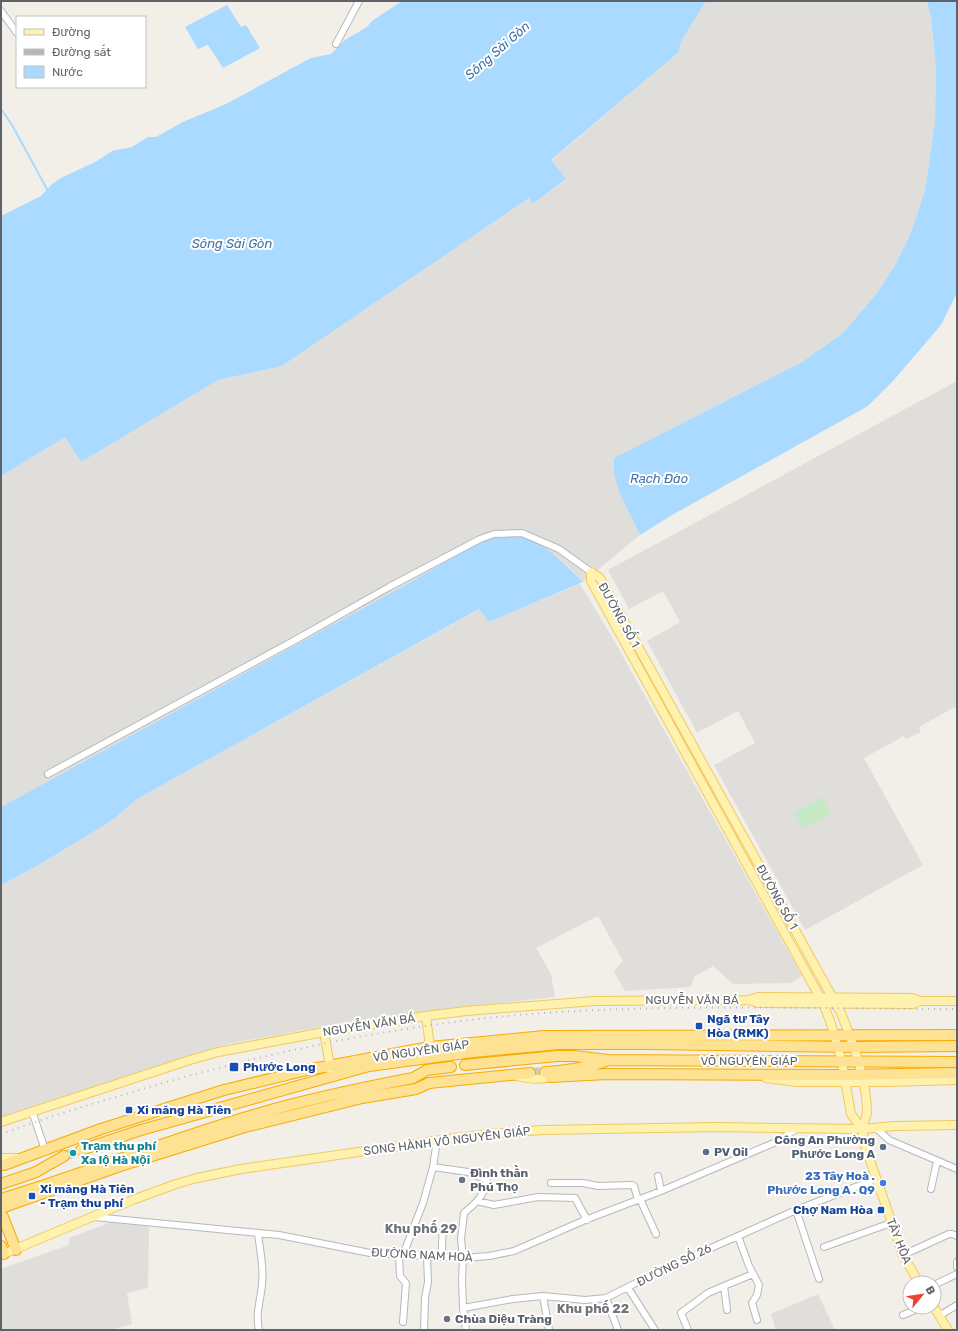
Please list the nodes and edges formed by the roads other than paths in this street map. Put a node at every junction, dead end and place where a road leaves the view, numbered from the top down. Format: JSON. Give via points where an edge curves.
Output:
{"nodes":[{"id":1,"x":359,"y":1,"type":"edge"},
{"id":2,"x":1,"y":11,"type":"edge"},
{"id":3,"x":16,"y":32,"type":"edge"},
{"id":4,"x":336,"y":44,"type":"dead end"},
{"id":5,"x":591,"y":572,"type":"junction"},
{"id":6,"x":48,"y":774,"type":"dead end"},
{"id":7,"x":822,"y":1000,"type":"junction"},
{"id":8,"x":835,"y":1000,"type":"junction"},
{"id":9,"x":957,"y":1001,"type":"edge"},
{"id":10,"x":426,"y":1016,"type":"junction"},
{"id":11,"x":324,"y":1032,"type":"junction"},
{"id":12,"x":835,"y":1035,"type":"junction"},
{"id":13,"x":957,"y":1035,"type":"edge"},
{"id":14,"x":850,"y":1036,"type":"junction"},
{"id":15,"x":838,"y":1046,"type":"junction"},
{"id":16,"x":957,"y":1046,"type":"edge"},
{"id":17,"x":430,"y":1047,"type":"junction"},
{"id":18,"x":854,"y":1047,"type":"junction"},
{"id":19,"x":382,"y":1056,"type":"junction"},
{"id":20,"x":608,"y":1060,"type":"junction"},
{"id":21,"x":842,"y":1062,"type":"junction"},
{"id":22,"x":859,"y":1062,"type":"junction"},
{"id":23,"x":874,"y":1062,"type":"junction"},
{"id":24,"x":903,"y":1062,"type":"junction"},
{"id":25,"x":957,"y":1062,"type":"edge"},
{"id":26,"x":465,"y":1065,"type":"dead end"},
{"id":27,"x":331,"y":1066,"type":"junction"},
{"id":28,"x":369,"y":1066,"type":"junction"},
{"id":29,"x":451,"y":1067,"type":"dead end"},
{"id":30,"x":307,"y":1070,"type":"junction"},
{"id":31,"x":530,"y":1073,"type":"tunnel mouth"},
{"id":32,"x":957,"y":1073,"type":"edge"},
{"id":33,"x":551,"y":1074,"type":"junction"},
{"id":34,"x":925,"y":1074,"type":"junction"},
{"id":35,"x":514,"y":1075,"type":"junction"},
{"id":36,"x":332,"y":1077,"type":"junction"},
{"id":37,"x":413,"y":1078,"type":"junction"},
{"id":38,"x":862,"y":1078,"type":"junction"},
{"id":39,"x":845,"y":1079,"type":"junction"},
{"id":40,"x":957,"y":1080,"type":"edge"},
{"id":41,"x":429,"y":1083,"type":"junction"},
{"id":42,"x":32,"y":1111,"type":"junction"},
{"id":43,"x":1,"y":1122,"type":"edge"},
{"id":44,"x":957,"y":1125,"type":"edge"},
{"id":45,"x":799,"y":1127,"type":"junction"},
{"id":46,"x":876,"y":1128,"type":"junction"},
{"id":47,"x":101,"y":1129,"type":"junction"},
{"id":48,"x":862,"y":1129,"type":"junction"},
{"id":49,"x":141,"y":1130,"type":"junction"},
{"id":50,"x":437,"y":1140,"type":"junction"},
{"id":51,"x":45,"y":1150,"type":"junction"},
{"id":52,"x":81,"y":1150,"type":"tunnel mouth"},
{"id":53,"x":64,"y":1156,"type":"tunnel mouth"},
{"id":54,"x":937,"y":1161,"type":"junction"},
{"id":55,"x":3,"y":1162,"type":"edge"},
{"id":56,"x":433,"y":1168,"type":"junction"},
{"id":57,"x":957,"y":1169,"type":"edge"},
{"id":58,"x":658,"y":1176,"type":"dead end"},
{"id":59,"x":876,"y":1179,"type":"junction"},
{"id":60,"x":551,"y":1183,"type":"dead end"},
{"id":61,"x":1,"y":1184,"type":"edge"},
{"id":62,"x":931,"y":1189,"type":"dead end"},
{"id":63,"x":661,"y":1191,"type":"junction"},
{"id":64,"x":5,"y":1198,"type":"edge"},
{"id":65,"x":639,"y":1200,"type":"junction"},
{"id":66,"x":477,"y":1202,"type":"junction"},
{"id":67,"x":1,"y":1205,"type":"edge"},
{"id":68,"x":1,"y":1208,"type":"edge"},
{"id":69,"x":796,"y":1210,"type":"junction"},
{"id":70,"x":1,"y":1215,"type":"edge"},
{"id":71,"x":93,"y":1217,"type":"junction"},
{"id":72,"x":586,"y":1220,"type":"junction"},
{"id":73,"x":891,"y":1223,"type":"junction"},
{"id":74,"x":444,"y":1229,"type":"dead end"},
{"id":75,"x":258,"y":1234,"type":"junction"},
{"id":76,"x":656,"y":1234,"type":"dead end"},
{"id":77,"x":738,"y":1236,"type":"junction"},
{"id":78,"x":957,"y":1236,"type":"edge"},
{"id":79,"x":824,"y":1247,"type":"dead end"},
{"id":80,"x":16,"y":1250,"type":"junction"},
{"id":81,"x":2,"y":1252,"type":"edge"},
{"id":82,"x":903,"y":1254,"type":"junction"},
{"id":83,"x":401,"y":1255,"type":"junction"},
{"id":84,"x":427,"y":1257,"type":"junction"},
{"id":85,"x":442,"y":1257,"type":"junction"},
{"id":86,"x":463,"y":1258,"type":"junction"},
{"id":87,"x":957,"y":1262,"type":"edge"},
{"id":88,"x":957,"y":1267,"type":"edge"},
{"id":89,"x":753,"y":1274,"type":"junction"},
{"id":90,"x":957,"y":1274,"type":"edge"},
{"id":91,"x":915,"y":1275,"type":"edge"},
{"id":92,"x":819,"y":1279,"type":"dead end"},
{"id":93,"x":942,"y":1281,"type":"edge"},
{"id":94,"x":724,"y":1286,"type":"junction"},
{"id":95,"x":628,"y":1288,"type":"junction"},
{"id":96,"x":543,"y":1296,"type":"junction"},
{"id":97,"x":606,"y":1298,"type":"junction"},
{"id":98,"x":957,"y":1305,"type":"edge"},
{"id":99,"x":463,"y":1308,"type":"junction"},
{"id":100,"x":727,"y":1310,"type":"dead end"},
{"id":101,"x":939,"y":1316,"type":"joint"},
{"id":102,"x":757,"y":1320,"type":"dead end"},
{"id":103,"x":403,"y":1322,"type":"dead end"},
{"id":104,"x":259,"y":1330,"type":"edge"},
{"id":105,"x":424,"y":1330,"type":"edge"},
{"id":106,"x":466,"y":1330,"type":"edge"},
{"id":107,"x":549,"y":1330,"type":"edge"},
{"id":108,"x":618,"y":1330,"type":"edge"},
{"id":109,"x":655,"y":1330,"type":"edge"},
{"id":110,"x":688,"y":1330,"type":"edge"},
{"id":111,"x":948,"y":1330,"type":"edge"}],
"edges":[{"from":1,"to":4,"type":"street"},
{"from":2,"to":3,"type":"street"},
{"from":5,"to":6,"type":"street","via":[[559,549],[522,533],[494,534],[480,539]]},
{"from":5,"to":7,"type":"main road","name":"ĐƯỜNG SỐ 1","via":[[591,581]]},
{"from":5,"to":8,"type":"main road","name":"ĐƯỜNG SỐ 1","via":[[600,578]]},
{"from":7,"to":8,"type":"main road","name":"NGUYỄN VĂN BÁ"},
{"from":7,"to":10,"type":"main road","name":"NGUYỄN VĂN BÁ","via":[[758,997],[749,1000],[595,1001]]},
{"from":7,"to":12,"type":"main road","name":"ĐƯỜNG SỐ 1"},
{"from":8,"to":9,"type":"main road","name":"NGUYỄN VĂN BÁ","via":[[912,1004],[920,1001]]},
{"from":8,"to":14,"type":"main road","name":"ĐƯỜNG SỐ 1"},
{"from":10,"to":11,"type":"main road","name":"NGUYỄN VĂN BÁ"},
{"from":10,"to":17,"type":"main road"},
{"from":11,"to":27,"type":"main road"},
{"from":11,"to":42,"type":"main road","name":"NGUYỄN VĂN BÁ","via":[[218,1052]]},
{"from":12,"to":14,"type":"highway","name":"VÕ NGUYÊN GIÁP"},
{"from":12,"to":15,"type":"main road","name":"TÂY HÒA"},
{"from":12,"to":17,"type":"highway","name":"VÕ NGUYÊN GIÁP","via":[[544,1036]]},
{"from":13,"to":14,"type":"highway"},
{"from":14,"to":18,"type":"main road","name":"ĐƯỜNG SỐ 1"},
{"from":15,"to":18,"type":"highway","name":"VÕ NGUYÊN GIÁP"},
{"from":15,"to":21,"type":"main road","name":"TÂY HÒA"},
{"from":15,"to":28,"type":"highway","name":"VÕ NGUYÊN GIÁP","via":[[559,1044]]},
{"from":16,"to":18,"type":"highway"},
{"from":17,"to":19,"type":"highway","name":"VÕ NGUYÊN GIÁP"},
{"from":18,"to":22,"type":"main road","name":"ĐƯỜNG SỐ 1"},
{"from":19,"to":27,"type":"highway","name":"VÕ NGUYÊN GIÁP"},
{"from":19,"to":28,"type":"highway"},
{"from":20,"to":21,"type":"highway","name":"VÕ NGUYÊN GIÁP"},
{"from":20,"to":26,"type":"highway","name":"VÕ NGUYÊN GIÁP","via":[[562,1056]]},
{"from":20,"to":33,"type":"highway","via":[[597,1065]]},
{"from":21,"to":22,"type":"highway","name":"VÕ NGUYÊN GIÁP"},
{"from":21,"to":39,"type":"main road","name":"TÂY HÒA"},
{"from":22,"to":23,"type":"highway","name":"VÕ NGUYÊN GIÁP"},
{"from":22,"to":38,"type":"main road","name":"TÂY HÒA"},
{"from":23,"to":24,"type":"highway"},
{"from":23,"to":38,"type":"highway"},
{"from":24,"to":25,"type":"highway"},
{"from":24,"to":34,"type":"highway"},
{"from":27,"to":30,"type":"highway","name":"VÕ NGUYÊN GIÁP"},
{"from":27,"to":36,"type":"main road"},
{"from":28,"to":36,"type":"highway","name":"VÕ NGUYÊN GIÁP"},
{"from":29,"to":37,"type":"highway","name":"VÕ NGUYÊN GIÁP","via":[[427,1070]]},
{"from":30,"to":36,"type":"highway"},
{"from":30,"to":47,"type":"highway","name":"VÕ NGUYÊN GIÁP","via":[[224,1090]]},
{"from":31,"to":35,"type":"highway"},
{"from":32,"to":34,"type":"highway"},
{"from":33,"to":35,"type":"main road","via":[[527,1079]]},
{"from":33,"to":39,"type":"highway","name":"VÕ NGUYÊN GIÁP","via":[[757,1075]]},
{"from":34,"to":38,"type":"highway"},
{"from":35,"to":41,"type":"highway"},
{"from":36,"to":49,"type":"highway","name":"VÕ NGUYÊN GIÁP"},
{"from":37,"to":41,"type":"highway"},
{"from":37,"to":64,"type":"highway","name":"VÕ NGUYÊN GIÁP","via":[[258,1113]]},
{"from":38,"to":39,"type":"highway","name":"VÕ NGUYÊN GIÁP"},
{"from":38,"to":40,"type":"main road"},
{"from":38,"to":48,"type":"main road","name":"TÂY HÒA","via":[[867,1114]]},
{"from":39,"to":48,"type":"main road","name":"TÂY HÒA","via":[[851,1114]]},
{"from":41,"to":68,"type":"highway","via":[[416,1089],[362,1098],[245,1127],[120,1166]]},
{"from":42,"to":43,"type":"main road","name":"NGUYỄN VĂN BÁ"},
{"from":42,"to":51,"type":"street"},
{"from":44,"to":46,"type":"main road","name":"SONG HÀNH VÕ NGUYÊN GIÁP"},
{"from":45,"to":48,"type":"main road","name":"SONG HÀNH VÕ NGUYÊN GIÁP"},
{"from":45,"to":50,"type":"main road","name":"SONG HÀNH VÕ NGUYÊN GIÁP","via":[[543,1130],[500,1132]]},
{"from":45,"to":63,"type":"street","name":"ĐƯỜNG NAM HOÀ","via":[[776,1142]]},
{"from":46,"to":48,"type":"main road","name":"SONG HÀNH VÕ NGUYÊN GIÁP"},
{"from":46,"to":54,"type":"street","via":[[889,1140]]},
{"from":47,"to":49,"type":"highway"},
{"from":47,"to":51,"type":"highway","name":"VÕ NGUYÊN GIÁP"},
{"from":48,"to":59,"type":"main road","name":"TÂY HÒA"},
{"from":49,"to":52,"type":"highway","name":"VÕ NGUYÊN GIÁP"},
{"from":50,"to":56,"type":"street"},
{"from":50,"to":71,"type":"main road","name":"SONG HÀNH VÕ NGUYÊN GIÁP","via":[[219,1173],[155,1191]]},
{"from":51,"to":55,"type":"highway","name":"VÕ NGUYÊN GIÁP"},
{"from":53,"to":61,"type":"highway","via":[[36,1172]]},
{"from":54,"to":57,"type":"street"},
{"from":54,"to":62,"type":"street"},
{"from":56,"to":66,"type":"street","via":[[468,1172],[487,1180]]},
{"from":56,"to":83,"type":"street","via":[[423,1203]]},
{"from":58,"to":63,"type":"street"},
{"from":59,"to":69,"type":"street","name":"ĐƯỜNG SỐ 26"},
{"from":59,"to":73,"type":"main road","name":"TÂY HÒA"},
{"from":60,"to":65,"type":"street","via":[[632,1185]]},
{"from":63,"to":65,"type":"street","name":"ĐƯỜNG NAM HOÀ"},
{"from":64,"to":67,"type":"highway"},
{"from":65,"to":72,"type":"street","name":"ĐƯỜNG NAM HOÀ"},
{"from":65,"to":76,"type":"street"},
{"from":66,"to":72,"type":"street","via":[[494,1206],[538,1197],[575,1198]]},
{"from":66,"to":86,"type":"street","via":[[464,1213],[461,1239]]},
{"from":69,"to":77,"type":"street","name":"ĐƯỜNG SỐ 26"},
{"from":69,"to":92,"type":"street"},
{"from":70,"to":80,"type":"highway"},
{"from":71,"to":75,"type":"street","name":"ĐƯỜNG NAM HOÀ"},
{"from":71,"to":80,"type":"main road","name":"SONG HÀNH VÕ NGUYÊN GIÁP"},
{"from":72,"to":86,"type":"street","name":"ĐƯỜNG NAM HOÀ","via":[[514,1250],[489,1256]]},
{"from":73,"to":79,"type":"street"},
{"from":73,"to":82,"type":"main road","name":"TÂY HÒA"},
{"from":74,"to":85,"type":"street"},
{"from":75,"to":83,"type":"street","name":"ĐƯỜNG NAM HOÀ","via":[[279,1235],[370,1253]]},
{"from":75,"to":104,"type":"street","via":[[262,1270],[257,1317]]},
{"from":77,"to":89,"type":"street"},
{"from":77,"to":95,"type":"street","name":"ĐƯỜNG SỐ 26","via":[[668,1266]]},
{"from":78,"to":82,"type":"street","via":[[949,1234]]},
{"from":80,"to":81,"type":"main road","name":"SONG HÀNH VÕ NGUYÊN GIÁP"},
{"from":82,"to":91,"type":"main road","name":"TÂY HÒA"},
{"from":83,"to":84,"type":"street","name":"ĐƯỜNG NAM HOÀ"},
{"from":83,"to":103,"type":"street","via":[[400,1276],[406,1283]]},
{"from":84,"to":85,"type":"street","name":"ĐƯỜNG NAM HOÀ"},
{"from":84,"to":105,"type":"street","via":[[428,1282]]},
{"from":85,"to":86,"type":"street","name":"ĐƯỜNG NAM HOÀ"},
{"from":86,"to":99,"type":"street"},
{"from":87,"to":88,"type":"street"},
{"from":89,"to":94,"type":"street"},
{"from":89,"to":102,"type":"street","via":[[760,1286],[752,1303]]},
{"from":90,"to":93,"type":"street"},
{"from":94,"to":100,"type":"street"},
{"from":94,"to":110,"type":"street","via":[[708,1293],[681,1313]]},
{"from":95,"to":97,"type":"street","name":"ĐƯỜNG SỐ 26"},
{"from":95,"to":109,"type":"street"},
{"from":96,"to":97,"type":"street","name":"ĐƯỜNG SỐ 26","via":[[584,1300]]},
{"from":96,"to":99,"type":"street","name":"ĐƯỜNG SỐ 26"},
{"from":96,"to":107,"type":"street"},
{"from":97,"to":108,"type":"street"},
{"from":98,"to":101,"type":"street"},
{"from":99,"to":106,"type":"street"},
{"from":101,"to":111,"type":"main road"}]}
